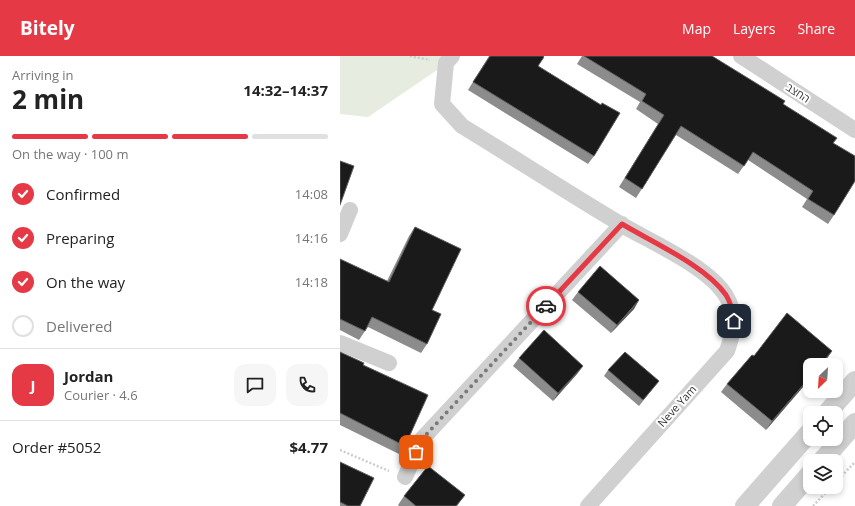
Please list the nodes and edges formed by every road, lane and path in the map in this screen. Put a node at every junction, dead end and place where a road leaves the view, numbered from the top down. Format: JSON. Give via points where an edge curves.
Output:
{"nodes":[{"id":1,"x":452,"y":56,"type":"edge"},
{"id":2,"x":741,"y":56,"type":"edge"},
{"id":3,"x":855,"y":130,"type":"edge"},
{"id":4,"x":350,"y":210,"type":"dead end"},
{"id":5,"x":622,"y":224,"type":"junction"},
{"id":6,"x":340,"y":234,"type":"edge"},
{"id":7,"x":340,"y":343,"type":"edge"},
{"id":8,"x":389,"y":363,"type":"dead end"},
{"id":9,"x":855,"y":380,"type":"edge"},
{"id":10,"x":832,"y":406,"type":"edge"},
{"id":11,"x":855,"y":423,"type":"edge"},
{"id":12,"x":803,"y":440,"type":"edge"},
{"id":13,"x":340,"y":450,"type":"edge"},
{"id":14,"x":828,"y":454,"type":"edge"},
{"id":15,"x":855,"y":462,"type":"edge"},
{"id":16,"x":843,"y":475,"type":"edge"},
{"id":17,"x":405,"y":477,"type":"joint"},
{"id":18,"x":803,"y":482,"type":"edge"},
{"id":19,"x":824,"y":494,"type":"edge"},
{"id":20,"x":588,"y":506,"type":"edge"},
{"id":21,"x":745,"y":506,"type":"edge"},
{"id":22,"x":782,"y":506,"type":"edge"},
{"id":23,"x":813,"y":506,"type":"edge"}],
"edges":[{"from":1,"to":5,"type":"street","via":[[446,63],[442,104],[462,126]]},
{"from":2,"to":3,"type":"street","name":"החצב"},
{"from":4,"to":6,"type":"street"},
{"from":5,"to":17,"type":"street","via":[[422,439]]},
{"from":5,"to":20,"type":"street","name":"Neve Yam","via":[[695,267],[713,281],[726,295],[734,321],[727,351]]},
{"from":7,"to":8,"type":"street"},
{"from":9,"to":10,"type":"street"},
{"from":11,"to":14,"type":"street"},
{"from":12,"to":21,"type":"street"},
{"from":13,"to":17,"type":"path"},
{"from":15,"to":16,"type":"path"},
{"from":18,"to":22,"type":"street"},
{"from":19,"to":23,"type":"path"}]}
